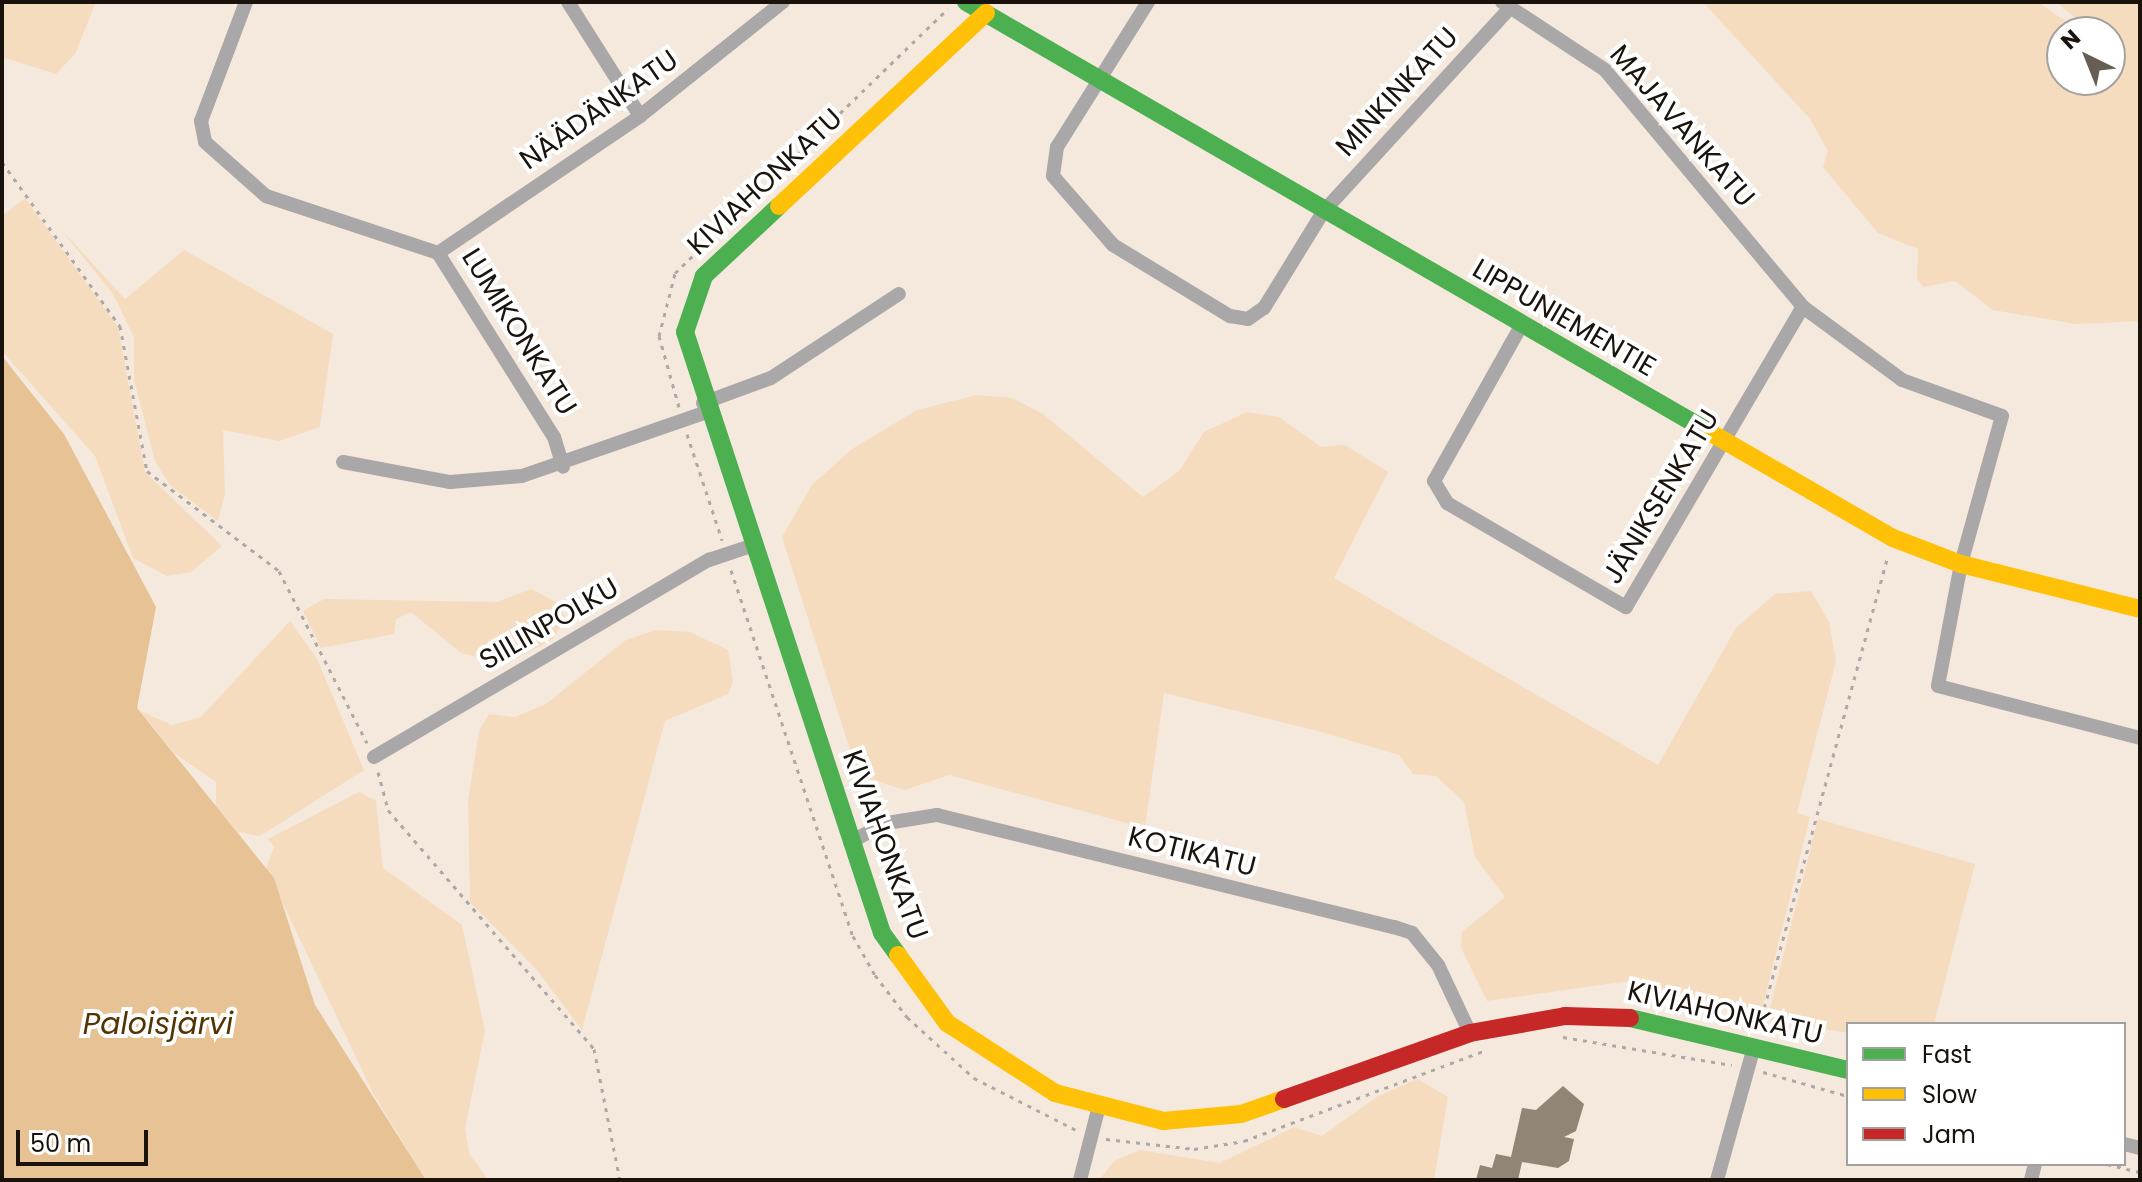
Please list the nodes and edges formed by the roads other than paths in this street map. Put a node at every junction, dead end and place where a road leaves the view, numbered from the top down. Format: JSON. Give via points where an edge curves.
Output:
{"nodes":[{"id":1,"x":246,"y":2,"type":"edge"},
{"id":2,"x":568,"y":2,"type":"edge"},
{"id":3,"x":783,"y":2,"type":"edge"},
{"id":4,"x":1148,"y":2,"type":"edge"},
{"id":5,"x":957,"y":5,"type":"edge"},
{"id":6,"x":1506,"y":5,"type":"edge"},
{"id":7,"x":986,"y":13,"type":"junction"},
{"id":8,"x":1097,"y":79,"type":"junction"},
{"id":9,"x":640,"y":116,"type":"junction"},
{"id":10,"x":1323,"y":212,"type":"junction"},
{"id":11,"x":438,"y":253,"type":"junction"},
{"id":12,"x":899,"y":294,"type":"dead end"},
{"id":13,"x":1803,"y":307,"type":"junction"},
{"id":14,"x":1521,"y":326,"type":"junction"},
{"id":15,"x":705,"y":408,"type":"junction"},
{"id":16,"x":1723,"y":444,"type":"junction"},
{"id":17,"x":343,"y":462,"type":"dead end"},
{"id":18,"x":563,"y":467,"type":"junction"},
{"id":19,"x":754,"y":545,"type":"junction"},
{"id":20,"x":1961,"y":564,"type":"junction"},
{"id":21,"x":2140,"y":609,"type":"edge"},
{"id":22,"x":2140,"y":738,"type":"edge"},
{"id":23,"x":374,"y":757,"type":"road end"},
{"id":24,"x":850,"y":842,"type":"junction"},
{"id":25,"x":1470,"y":1033,"type":"junction"},
{"id":26,"x":1754,"y":1047,"type":"junction"},
{"id":27,"x":1846,"y":1070,"type":"edge"},
{"id":28,"x":1099,"y":1106,"type":"junction"},
{"id":29,"x":1080,"y":1180,"type":"edge"},
{"id":30,"x":1717,"y":1180,"type":"edge"}],
"edges":[{"from":1,"to":11,"type":"street","name":"LUMIKONKATU","via":[[201,121],[205,142],[266,196]]},
{"from":2,"to":9,"type":"street"},
{"from":3,"to":9,"type":"street","name":"NÄÄDÄNKATU"},
{"from":4,"to":8,"type":"street"},
{"from":5,"to":7,"type":"street","name":"LIPPUNIEMENTIE"},
{"from":6,"to":10,"type":"street","name":"MINKINKATU"},
{"from":6,"to":13,"type":"street","name":"MAJAVANKATU","via":[[1605,70]]},
{"from":7,"to":8,"type":"street","name":"LIPPUNIEMENTIE"},
{"from":7,"to":15,"type":"street","name":"KIVIAHONKATU","via":[[704,276],[685,332]]},
{"from":8,"to":10,"type":"street","name":"LIPPUNIEMENTIE"},
{"from":8,"to":10,"type":"street","name":"MINKINKATU","via":[[1057,147],[1053,176],[1113,245],[1230,316],[1248,319],[1264,308]]},
{"from":9,"to":11,"type":"street","name":"NÄÄDÄNKATU"},
{"from":10,"to":14,"type":"street","name":"LIPPUNIEMENTIE"},
{"from":11,"to":18,"type":"street","name":"LUMIKONKATU","via":[[554,437]]},
{"from":12,"to":15,"type":"street","via":[[771,378]]},
{"from":13,"to":16,"type":"street","name":"JÄNIKSENKATU"},
{"from":13,"to":20,"type":"street","name":"MAJAVANKATU","via":[[1902,380],[2002,416]]},
{"from":14,"to":16,"type":"street","name":"LIPPUNIEMENTIE"},
{"from":14,"to":16,"type":"street","name":"JÄNIKSENKATU","via":[[1434,481],[1447,503],[1626,607]]},
{"from":15,"to":18,"type":"street","via":[[683,424]]},
{"from":15,"to":19,"type":"street","name":"KIVIAHONKATU"},
{"from":16,"to":20,"type":"street","name":"LIPPUNIEMENTIE","via":[[1893,538]]},
{"from":17,"to":18,"type":"street","via":[[450,482]]},
{"from":19,"to":23,"type":"street","name":"SIILINPOLKU","via":[[726,553]]},
{"from":19,"to":24,"type":"street","name":"KIVIAHONKATU"},
{"from":20,"to":21,"type":"street","name":"LIPPUNIEMENTIE"},
{"from":20,"to":22,"type":"street","via":[[1938,686]]},
{"from":24,"to":25,"type":"street","name":"KOTIKATU","via":[[887,823],[937,815],[1394,927],[1412,933],[1438,965]]},
{"from":24,"to":28,"type":"street","name":"KIVIAHONKATU","via":[[882,933],[947,1023],[1015,1073]]},
{"from":25,"to":26,"type":"street","name":"KIVIAHONKATU","via":[[1600,1014]]},
{"from":25,"to":28,"type":"street","name":"KIVIAHONKATU","via":[[1241,1114],[1163,1121]]},
{"from":26,"to":27,"type":"street","name":"KIVIAHONKATU"},
{"from":26,"to":30,"type":"street"},
{"from":28,"to":29,"type":"street"}]}
